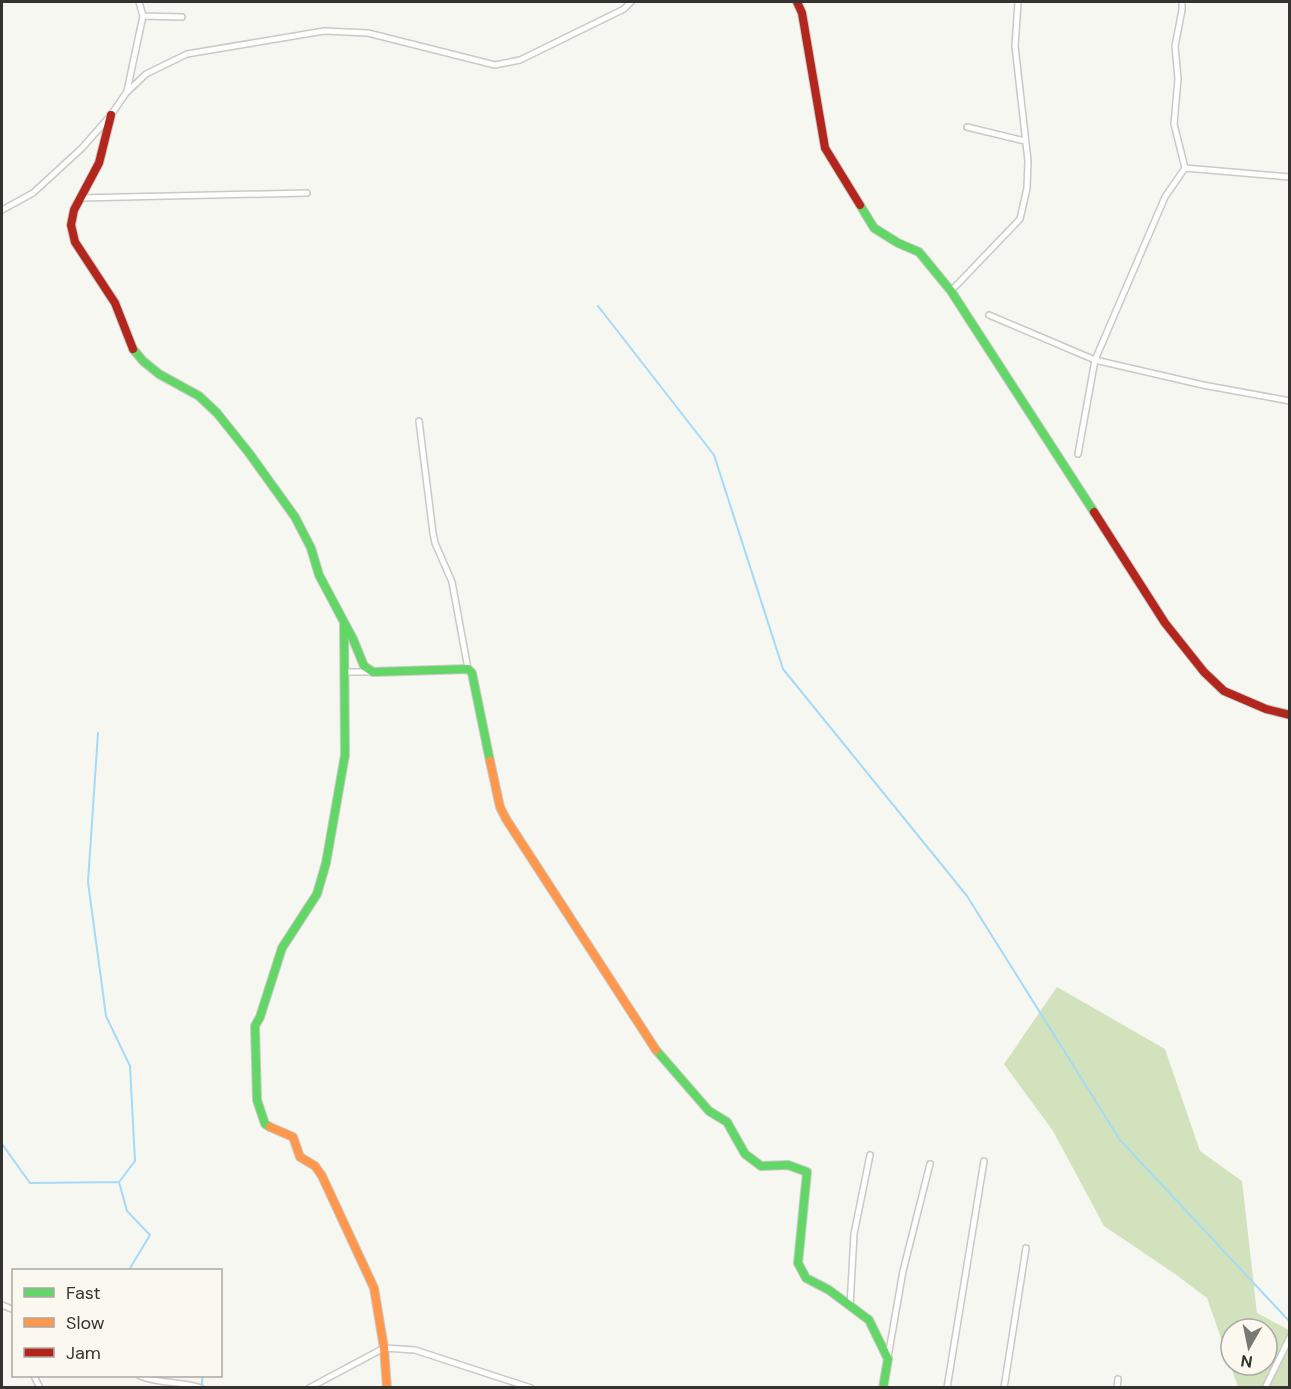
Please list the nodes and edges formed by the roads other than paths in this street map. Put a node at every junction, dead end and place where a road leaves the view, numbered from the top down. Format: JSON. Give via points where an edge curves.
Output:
{"nodes":[{"id":1,"x":139,"y":2,"type":"edge"},
{"id":2,"x":631,"y":2,"type":"edge"},
{"id":3,"x":797,"y":2,"type":"edge"},
{"id":4,"x":1018,"y":2,"type":"edge"},
{"id":5,"x":1182,"y":2,"type":"edge"},
{"id":6,"x":143,"y":16,"type":"junction"},
{"id":7,"x":182,"y":17,"type":"dead end"},
{"id":8,"x":126,"y":93,"type":"junction"},
{"id":9,"x":111,"y":115,"type":"junction"},
{"id":10,"x":967,"y":127,"type":"dead end"},
{"id":11,"x":1025,"y":141,"type":"junction"},
{"id":12,"x":1185,"y":168,"type":"junction"},
{"id":13,"x":1290,"y":177,"type":"edge"},
{"id":14,"x":307,"y":193,"type":"dead end"},
{"id":15,"x":80,"y":198,"type":"junction"},
{"id":16,"x":2,"y":210,"type":"edge"},
{"id":17,"x":951,"y":291,"type":"junction"},
{"id":18,"x":989,"y":315,"type":"dead end"},
{"id":19,"x":1095,"y":360,"type":"junction"},
{"id":20,"x":1290,"y":401,"type":"edge"},
{"id":21,"x":419,"y":421,"type":"dead end"},
{"id":22,"x":1078,"y":454,"type":"dead end"},
{"id":23,"x":344,"y":622,"type":"junction"},
{"id":24,"x":468,"y":669,"type":"junction"},
{"id":25,"x":344,"y":672,"type":"junction"},
{"id":26,"x":373,"y":672,"type":"junction"},
{"id":27,"x":1290,"y":715,"type":"edge"},
{"id":28,"x":870,"y":1155,"type":"dead end"},
{"id":29,"x":984,"y":1161,"type":"dead end"},
{"id":30,"x":930,"y":1164,"type":"dead end"},
{"id":31,"x":1026,"y":1248,"type":"dead end"},
{"id":32,"x":850,"y":1306,"type":"junction"},
{"id":33,"x":1290,"y":1336,"type":"edge"},
{"id":34,"x":384,"y":1348,"type":"junction"},
{"id":35,"x":888,"y":1359,"type":"junction"},
{"id":36,"x":144,"y":1377,"type":"edge"},
{"id":37,"x":1118,"y":1379,"type":"dead end"},
{"id":38,"x":201,"y":1388,"type":"edge"},
{"id":39,"x":309,"y":1388,"type":"edge"},
{"id":40,"x":387,"y":1388,"type":"edge"},
{"id":41,"x":531,"y":1388,"type":"edge"},
{"id":42,"x":883,"y":1388,"type":"edge"},
{"id":43,"x":947,"y":1388,"type":"edge"},
{"id":44,"x":1004,"y":1388,"type":"edge"},
{"id":45,"x":1117,"y":1388,"type":"edge"},
{"id":46,"x":1265,"y":1388,"type":"edge"}],
"edges":[{"from":1,"to":6,"type":"street"},
{"from":2,"to":8,"type":"street","via":[[520,60],[495,65],[368,33],[324,31],[187,54],[146,74]]},
{"from":3,"to":17,"type":"street","via":[[825,148],[874,228],[919,252]]},
{"from":4,"to":11,"type":"street","via":[[1016,46]]},
{"from":5,"to":12,"type":"street","via":[[1175,46],[1178,79],[1174,124]]},
{"from":6,"to":7,"type":"street"},
{"from":6,"to":8,"type":"street"},
{"from":8,"to":9,"type":"street"},
{"from":9,"to":15,"type":"street","via":[[99,163]]},
{"from":9,"to":16,"type":"street","via":[[82,148],[33,192]]},
{"from":10,"to":11,"type":"street"},
{"from":11,"to":17,"type":"street","via":[[1027,188],[1020,219]]},
{"from":12,"to":13,"type":"street"},
{"from":12,"to":19,"type":"street","via":[[1165,197]]},
{"from":14,"to":15,"type":"street"},
{"from":15,"to":23,"type":"street","via":[[71,225],[75,242],[115,303],[132,347],[159,374],[199,396],[249,453],[295,517]]},
{"from":17,"to":27,"type":"street","via":[[1165,623],[1204,672],[1224,691]]},
{"from":18,"to":19,"type":"street"},
{"from":19,"to":20,"type":"street","via":[[1203,386]]},
{"from":19,"to":22,"type":"street"},
{"from":21,"to":24,"type":"street","via":[[433,533],[452,582]]},
{"from":23,"to":25,"type":"street"},
{"from":23,"to":26,"type":"street","via":[[364,666]]},
{"from":24,"to":26,"type":"street"},
{"from":24,"to":32,"type":"street","via":[[476,686],[506,819],[660,1057],[709,1111],[727,1122],[746,1154],[761,1166],[788,1166],[807,1172],[798,1263],[806,1278]]},
{"from":25,"to":26,"type":"street"},
{"from":25,"to":34,"type":"street","via":[[345,755],[326,863],[317,894],[282,948],[255,1026],[256,1100],[265,1124],[293,1137],[300,1156],[322,1176],[374,1288]]},
{"from":28,"to":32,"type":"street","via":[[854,1234]]},
{"from":29,"to":43,"type":"street"},
{"from":30,"to":35,"type":"street","via":[[903,1271]]},
{"from":31,"to":44,"type":"street"},
{"from":32,"to":35,"type":"street","via":[[869,1320]]},
{"from":33,"to":46,"type":"street"},
{"from":34,"to":39,"type":"street"},
{"from":34,"to":40,"type":"street"},
{"from":34,"to":41,"type":"street","via":[[414,1350]]},
{"from":35,"to":42,"type":"street"},
{"from":36,"to":38,"type":"street"},
{"from":37,"to":45,"type":"street"}]}
